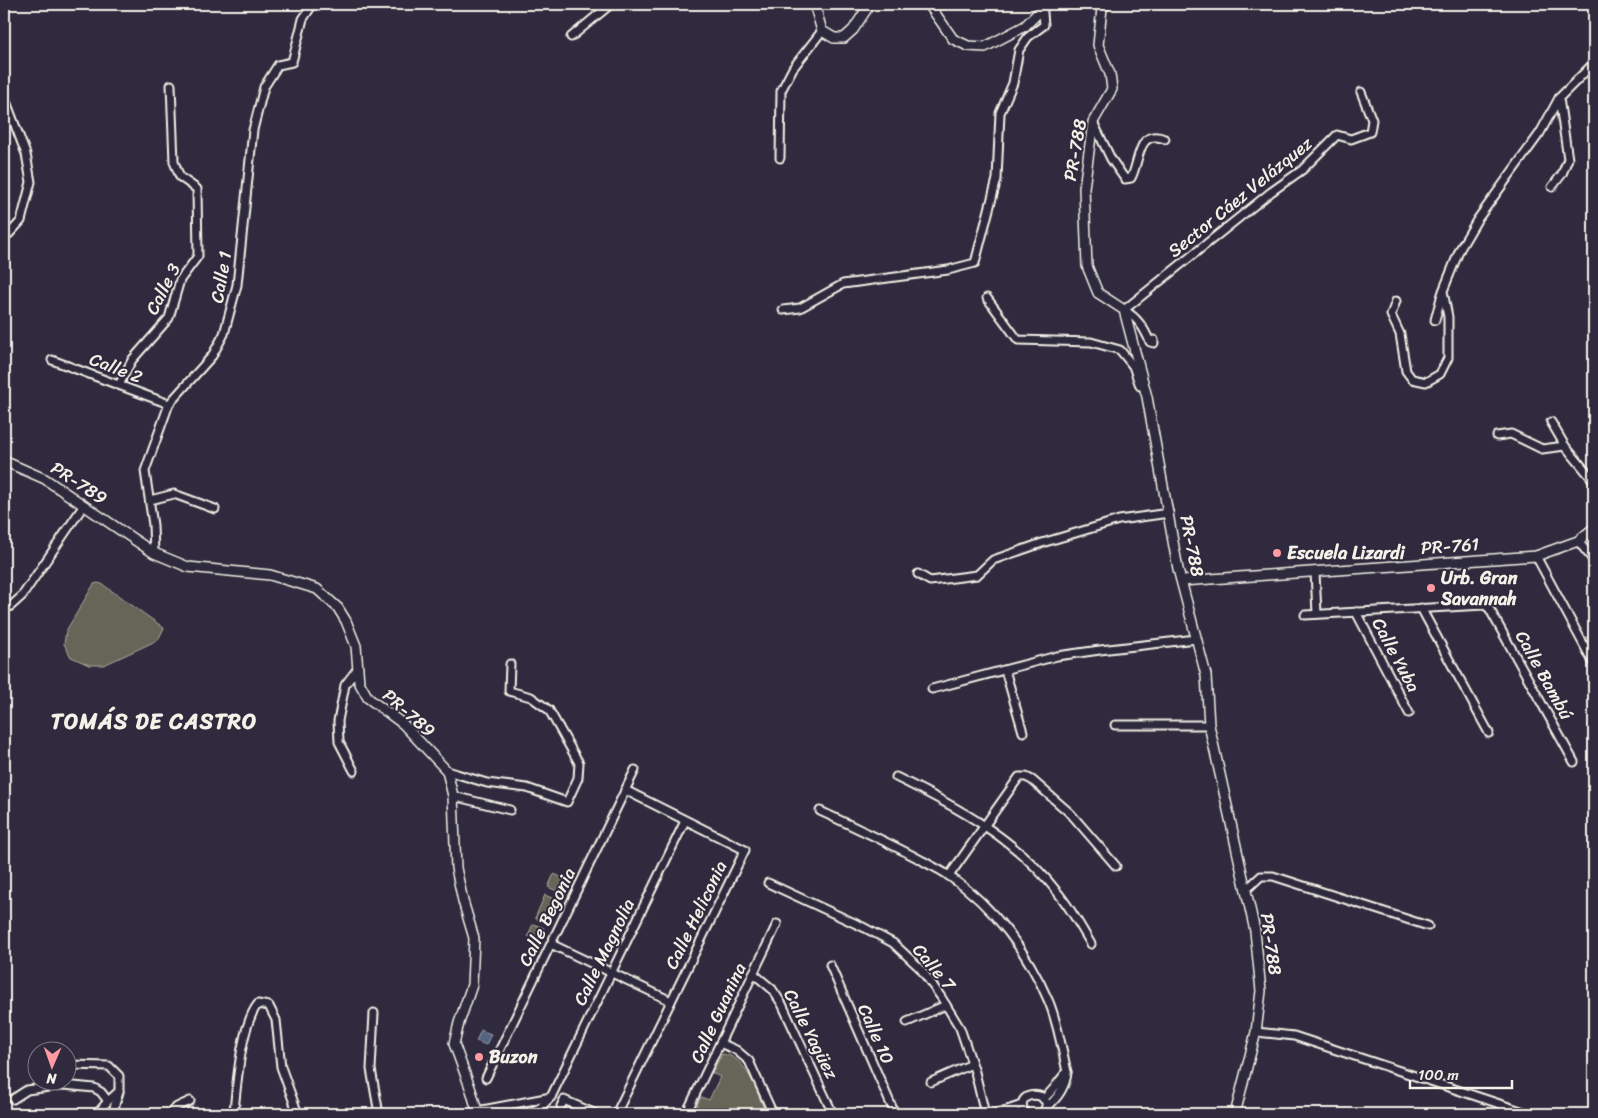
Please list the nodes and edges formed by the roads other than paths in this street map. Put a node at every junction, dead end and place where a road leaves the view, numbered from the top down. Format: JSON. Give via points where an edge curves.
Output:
{"nodes":[{"id":1,"x":313,"y":4,"type":"edge"},
{"id":2,"x":611,"y":4,"type":"edge"},
{"id":3,"x":817,"y":4,"type":"edge"},
{"id":4,"x":870,"y":4,"type":"edge"},
{"id":5,"x":926,"y":4,"type":"edge"},
{"id":6,"x":1047,"y":4,"type":"edge"},
{"id":7,"x":1103,"y":5,"type":"edge"},
{"id":8,"x":1040,"y":11,"type":"junction"},
{"id":9,"x":822,"y":30,"type":"junction"},
{"id":10,"x":571,"y":37,"type":"dead end"},
{"id":11,"x":1594,"y":63,"type":"edge"},
{"id":12,"x":171,"y":85,"type":"dead end"},
{"id":13,"x":1361,"y":92,"type":"dead end"},
{"id":14,"x":4,"y":96,"type":"edge"},
{"id":15,"x":1559,"y":98,"type":"junction"},
{"id":16,"x":1093,"y":122,"type":"junction"},
{"id":17,"x":1165,"y":138,"type":"dead end"},
{"id":18,"x":780,"y":158,"type":"dead end"},
{"id":19,"x":1552,"y":187,"type":"dead end"},
{"id":20,"x":4,"y":236,"type":"edge"},
{"id":21,"x":1443,"y":291,"type":"junction"},
{"id":22,"x":987,"y":298,"type":"dead end"},
{"id":23,"x":1396,"y":300,"type":"dead end"},
{"id":24,"x":783,"y":310,"type":"dead end"},
{"id":25,"x":1124,"y":310,"type":"junction"},
{"id":26,"x":1435,"y":320,"type":"dead end"},
{"id":27,"x":1154,"y":340,"type":"dead end"},
{"id":28,"x":52,"y":360,"type":"dead end"},
{"id":29,"x":119,"y":385,"type":"junction"},
{"id":30,"x":1147,"y":397,"type":"junction"},
{"id":31,"x":169,"y":404,"type":"junction"},
{"id":32,"x":1551,"y":422,"type":"dead end"},
{"id":33,"x":1497,"y":436,"type":"dead end"},
{"id":34,"x":1565,"y":446,"type":"junction"},
{"id":35,"x":4,"y":461,"type":"edge"},
{"id":36,"x":1594,"y":481,"type":"edge"},
{"id":37,"x":150,"y":500,"type":"junction"},
{"id":38,"x":84,"y":505,"type":"junction"},
{"id":39,"x":215,"y":509,"type":"dead end"},
{"id":40,"x":1169,"y":513,"type":"junction"},
{"id":41,"x":1594,"y":528,"type":"edge"},
{"id":42,"x":1578,"y":541,"type":"junction"},
{"id":43,"x":154,"y":553,"type":"junction"},
{"id":44,"x":1536,"y":556,"type":"junction"},
{"id":45,"x":1594,"y":561,"type":"edge"},
{"id":46,"x":1315,"y":572,"type":"junction"},
{"id":47,"x":918,"y":574,"type":"dead end"},
{"id":48,"x":1182,"y":581,"type":"junction"},
{"id":49,"x":1421,"y":608,"type":"junction"},
{"id":50,"x":4,"y":610,"type":"edge"},
{"id":51,"x":1356,"y":612,"type":"junction"},
{"id":52,"x":1317,"y":614,"type":"junction"},
{"id":53,"x":1305,"y":615,"type":"dead end"},
{"id":54,"x":1196,"y":639,"type":"junction"},
{"id":55,"x":510,"y":664,"type":"dead end"},
{"id":56,"x":1594,"y":664,"type":"edge"},
{"id":57,"x":358,"y":668,"type":"junction"},
{"id":58,"x":1005,"y":670,"type":"junction"},
{"id":59,"x":932,"y":689,"type":"dead end"},
{"id":60,"x":1410,"y":713,"type":"dead end"},
{"id":61,"x":1115,"y":725,"type":"dead end"},
{"id":62,"x":1209,"y":725,"type":"junction"},
{"id":63,"x":1023,"y":732,"type":"dead end"},
{"id":64,"x":1489,"y":733,"type":"dead end"},
{"id":65,"x":1574,"y":762,"type":"dead end"},
{"id":66,"x":635,"y":770,"type":"dead end"},
{"id":67,"x":354,"y":771,"type":"dead end"},
{"id":68,"x":447,"y":771,"type":"junction"},
{"id":69,"x":896,"y":778,"type":"dead end"},
{"id":70,"x":625,"y":790,"type":"junction"},
{"id":71,"x":453,"y":796,"type":"junction"},
{"id":72,"x":510,"y":810,"type":"dead end"},
{"id":73,"x":820,"y":810,"type":"dead end"},
{"id":74,"x":685,"y":821,"type":"junction"},
{"id":75,"x":985,"y":825,"type":"junction"},
{"id":76,"x":1116,"y":866,"type":"dead end"},
{"id":77,"x":949,"y":876,"type":"junction"},
{"id":78,"x":768,"y":883,"type":"dead end"},
{"id":79,"x":1246,"y":890,"type":"junction"},
{"id":80,"x":777,"y":924,"type":"dead end"},
{"id":81,"x":1428,"y":926,"type":"dead end"},
{"id":82,"x":550,"y":944,"type":"junction"},
{"id":83,"x":1091,"y":944,"type":"dead end"},
{"id":84,"x":830,"y":965,"type":"dead end"},
{"id":85,"x":610,"y":972,"type":"junction"},
{"id":86,"x":753,"y":973,"type":"junction"},
{"id":87,"x":671,"y":1001,"type":"junction"},
{"id":88,"x":946,"y":1005,"type":"junction"},
{"id":89,"x":374,"y":1013,"type":"dead end"},
{"id":90,"x":907,"y":1022,"type":"dead end"},
{"id":91,"x":1256,"y":1032,"type":"junction"},
{"id":92,"x":720,"y":1043,"type":"junction"},
{"id":93,"x":972,"y":1064,"type":"junction"},
{"id":94,"x":78,"y":1065,"type":"edge"},
{"id":95,"x":486,"y":1078,"type":"dead end"},
{"id":96,"x":932,"y":1082,"type":"dead end"},
{"id":97,"x":1060,"y":1087,"type":"junction"},
{"id":98,"x":119,"y":1091,"type":"junction"},
{"id":99,"x":551,"y":1097,"type":"junction"},
{"id":100,"x":1043,"y":1098,"type":"junction"},
{"id":101,"x":13,"y":1099,"type":"dead end"},
{"id":102,"x":108,"y":1101,"type":"junction"},
{"id":103,"x":190,"y":1102,"type":"dead end"},
{"id":104,"x":1022,"y":1105,"type":"junction"},
{"id":105,"x":561,"y":1106,"type":"dead end"},
{"id":106,"x":478,"y":1112,"type":"edge"},
{"id":107,"x":1044,"y":1112,"type":"edge"},
{"id":108,"x":97,"y":1114,"type":"edge"},
{"id":109,"x":112,"y":1114,"type":"edge"},
{"id":110,"x":169,"y":1114,"type":"edge"},
{"id":111,"x":231,"y":1114,"type":"edge"},
{"id":112,"x":298,"y":1114,"type":"edge"},
{"id":113,"x":379,"y":1114,"type":"edge"},
{"id":114,"x":525,"y":1114,"type":"edge"},
{"id":115,"x":596,"y":1114,"type":"edge"},
{"id":116,"x":616,"y":1114,"type":"edge"},
{"id":117,"x":686,"y":1114,"type":"edge"},
{"id":118,"x":773,"y":1114,"type":"edge"},
{"id":119,"x":833,"y":1114,"type":"edge"},
{"id":120,"x":895,"y":1114,"type":"edge"},
{"id":121,"x":985,"y":1114,"type":"edge"},
{"id":122,"x":995,"y":1114,"type":"edge"},
{"id":123,"x":1026,"y":1114,"type":"edge"},
{"id":124,"x":1236,"y":1114,"type":"edge"},
{"id":125,"x":1530,"y":1114,"type":"edge"}],
"edges":[{"from":1,"to":31,"type":"street","name":"Calle 1","via":[[303,20],[292,62],[278,65],[264,87],[253,130],[237,284],[224,334],[212,356]]},
{"from":2,"to":10,"type":"street"},
{"from":3,"to":9,"type":"street"},
{"from":4,"to":9,"type":"street","via":[[844,38],[834,38]]},
{"from":5,"to":8,"type":"street","via":[[952,39],[968,46],[986,47],[1025,26]]},
{"from":6,"to":8,"type":"street"},
{"from":7,"to":16,"type":"street","name":"PR-788","number":"PR-788","via":[[1098,46],[1110,74],[1112,89]]},
{"from":8,"to":24,"type":"street","via":[[1044,25],[1018,50],[1013,83],[1000,113],[997,179],[975,262],[948,270],[843,284],[800,308]]},
{"from":9,"to":18,"type":"street","via":[[780,91]]},
{"from":11,"to":15,"type":"street"},
{"from":12,"to":29,"type":"street","name":"Calle 3","via":[[174,162],[180,177],[197,189],[198,256],[180,280],[169,318],[132,360]]},
{"from":13,"to":25,"type":"street","name":"Sector Cáez Velázquez","via":[[1372,120],[1370,132],[1351,139],[1337,135],[1302,170]]},
{"from":14,"to":20,"type":"street","via":[[26,154],[31,182],[21,221]]},
{"from":15,"to":19,"type":"street","via":[[1568,159]]},
{"from":15,"to":21,"type":"street","via":[[1540,133],[1477,220],[1460,249]]},
{"from":16,"to":17,"type":"street","via":[[1125,179],[1131,178],[1146,139],[1153,136]]},
{"from":16,"to":25,"type":"street","name":"PR-788","number":"PR-788","via":[[1084,188],[1087,266],[1098,293]]},
{"from":21,"to":23,"type":"street","via":[[1448,316],[1448,358],[1440,374],[1426,382],[1412,379],[1406,371],[1400,334],[1391,315]]},
{"from":21,"to":26,"type":"street"},
{"from":22,"to":30,"type":"street","via":[[1018,340],[1091,342],[1120,350],[1133,366]]},
{"from":25,"to":27,"type":"street","via":[[1133,315],[1150,342],[1154,343]]},
{"from":25,"to":30,"type":"street","name":"PR-788","number":"PR-788"},
{"from":28,"to":29,"type":"street","name":"Calle 2"},
{"from":29,"to":31,"type":"street","name":"Calle 2"},
{"from":30,"to":40,"type":"street","name":"PR-788","number":"PR-788"},
{"from":31,"to":37,"type":"street","name":"Calle 1","via":[[145,471]]},
{"from":32,"to":34,"type":"street"},
{"from":33,"to":34,"type":"street","via":[[1511,434],[1542,449]]},
{"from":34,"to":36,"type":"street"},
{"from":35,"to":38,"type":"street","name":"PR-789","number":"PR-789","via":[[45,479]]},
{"from":37,"to":39,"type":"street","via":[[174,494]]},
{"from":37,"to":43,"type":"street","name":"Calle 1"},
{"from":38,"to":43,"type":"street","name":"PR-789","number":"PR-789"},
{"from":38,"to":50,"type":"street","via":[[22,596]]},
{"from":40,"to":47,"type":"street","via":[[1119,520],[1042,543],[993,560],[977,575],[930,581]]},
{"from":40,"to":48,"type":"street","name":"PR-788","number":"PR-788"},
{"from":41,"to":42,"type":"street","name":"PR-761","number":"PR-761"},
{"from":42,"to":44,"type":"street","name":"PR-761","number":"PR-761"},
{"from":42,"to":45,"type":"street"},
{"from":43,"to":57,"type":"street","name":"PR-789","number":"PR-789","via":[[188,567],[270,575],[316,589],[338,608],[346,621],[356,646]]},
{"from":44,"to":46,"type":"street","name":"PR-761","number":"PR-761"},
{"from":44,"to":56,"type":"street"},
{"from":46,"to":48,"type":"street","name":"PR-761","number":"PR-761"},
{"from":46,"to":52,"type":"street"},
{"from":48,"to":54,"type":"street","name":"PR-788","number":"PR-788"},
{"from":49,"to":51,"type":"street","name":"Calle Bambú"},
{"from":49,"to":64,"type":"street"},
{"from":49,"to":65,"type":"street","name":"Calle Bambú","via":[[1484,605],[1489,608]]},
{"from":51,"to":52,"type":"street","name":"Calle Bambú"},
{"from":51,"to":60,"type":"street","name":"Calle Yuba"},
{"from":52,"to":53,"type":"street","name":"Calle Bambú"},
{"from":54,"to":58,"type":"street","via":[[1057,656]]},
{"from":54,"to":62,"type":"street","name":"PR-788","number":"PR-788","via":[[1206,675]]},
{"from":55,"to":68,"type":"street","via":[[509,690],[531,697],[549,710],[579,762],[578,778],[567,802],[527,788]]},
{"from":57,"to":67,"type":"street","via":[[345,685],[338,721],[339,742]]},
{"from":57,"to":68,"type":"street","name":"PR-789","number":"PR-789","via":[[359,682],[368,698],[403,724]]},
{"from":58,"to":59,"type":"street"},
{"from":58,"to":63,"type":"street"},
{"from":61,"to":62,"type":"street"},
{"from":62,"to":79,"type":"street","name":"PR-788","number":"PR-788"},
{"from":66,"to":70,"type":"street","name":"Calle Begonia"},
{"from":68,"to":71,"type":"street","name":"PR-789","number":"PR-789"},
{"from":69,"to":75,"type":"street"},
{"from":70,"to":74,"type":"street","name":"Calle Heliconia"},
{"from":70,"to":82,"type":"street","name":"Calle Begonia"},
{"from":71,"to":72,"type":"street"},
{"from":71,"to":106,"type":"street","name":"PR-789","number":"PR-789","via":[[456,868],[475,946],[472,985],[454,1044]]},
{"from":73,"to":77,"type":"street"},
{"from":74,"to":85,"type":"street","name":"Calle Magnolia"},
{"from":74,"to":87,"type":"street","name":"Calle Heliconia","via":[[745,850]]},
{"from":75,"to":76,"type":"street","via":[[1019,777],[1026,777],[1071,814]]},
{"from":75,"to":77,"type":"street"},
{"from":75,"to":83,"type":"street","via":[[1013,845],[1039,870],[1076,917]]},
{"from":77,"to":97,"type":"street","via":[[984,904],[1017,942],[1037,976],[1050,1004],[1068,1072],[1067,1082]]},
{"from":78,"to":88,"type":"street","name":"Calle 7","via":[[893,943],[920,968]]},
{"from":79,"to":81,"type":"street","via":[[1260,876],[1273,876]]},
{"from":79,"to":91,"type":"street","name":"PR-788","number":"PR-788","via":[[1255,931],[1261,991]]},
{"from":80,"to":86,"type":"street","name":"Calle Guanina"},
{"from":82,"to":85,"type":"street"},
{"from":82,"to":95,"type":"street","name":"Calle Begonia"},
{"from":84,"to":120,"type":"street","name":"Calle 10"},
{"from":85,"to":87,"type":"street"},
{"from":85,"to":99,"type":"street","name":"Calle Magnolia"},
{"from":86,"to":92,"type":"street","name":"Calle Guanina"},
{"from":86,"to":119,"type":"street","name":"Calle Yagüez","via":[[772,989],[782,1004]]},
{"from":87,"to":116,"type":"street","name":"Calle Heliconia"},
{"from":88,"to":90,"type":"street"},
{"from":88,"to":93,"type":"street","name":"Calle 7","via":[[960,1028]]},
{"from":89,"to":113,"type":"street","via":[[371,1069]]},
{"from":91,"to":124,"type":"street","name":"PR-788","number":"PR-788"},
{"from":91,"to":125,"type":"street","via":[[1294,1036]]},
{"from":92,"to":117,"type":"street","name":"Calle Guanina"},
{"from":92,"to":118,"type":"street","via":[[749,1061]]},
{"from":93,"to":96,"type":"street"},
{"from":93,"to":121,"type":"street","name":"Calle 7"},
{"from":94,"to":98,"type":"street","via":[[110,1066],[119,1076]]},
{"from":97,"to":100,"type":"street"},
{"from":97,"to":107,"type":"street","via":[[1055,1101]]},
{"from":98,"to":102,"type":"street"},
{"from":98,"to":109,"type":"street"},
{"from":99,"to":106,"type":"street"},
{"from":99,"to":114,"type":"street","name":"Calle Magnolia","via":[[540,1108]]},
{"from":100,"to":104,"type":"street","via":[[1033,1094]]},
{"from":100,"to":107,"type":"street"},
{"from":101,"to":102,"type":"street","via":[[27,1090],[64,1085],[94,1088],[102,1092]]},
{"from":102,"to":108,"type":"street"},
{"from":103,"to":110,"type":"street","via":[[177,1106]]},
{"from":104,"to":122,"type":"street"},
{"from":104,"to":123,"type":"street"},
{"from":105,"to":115,"type":"street","via":[[564,1100]]},
{"from":111,"to":112,"type":"street","via":[[251,1012],[258,1004],[269,1006],[276,1020],[281,1067]]}]}
